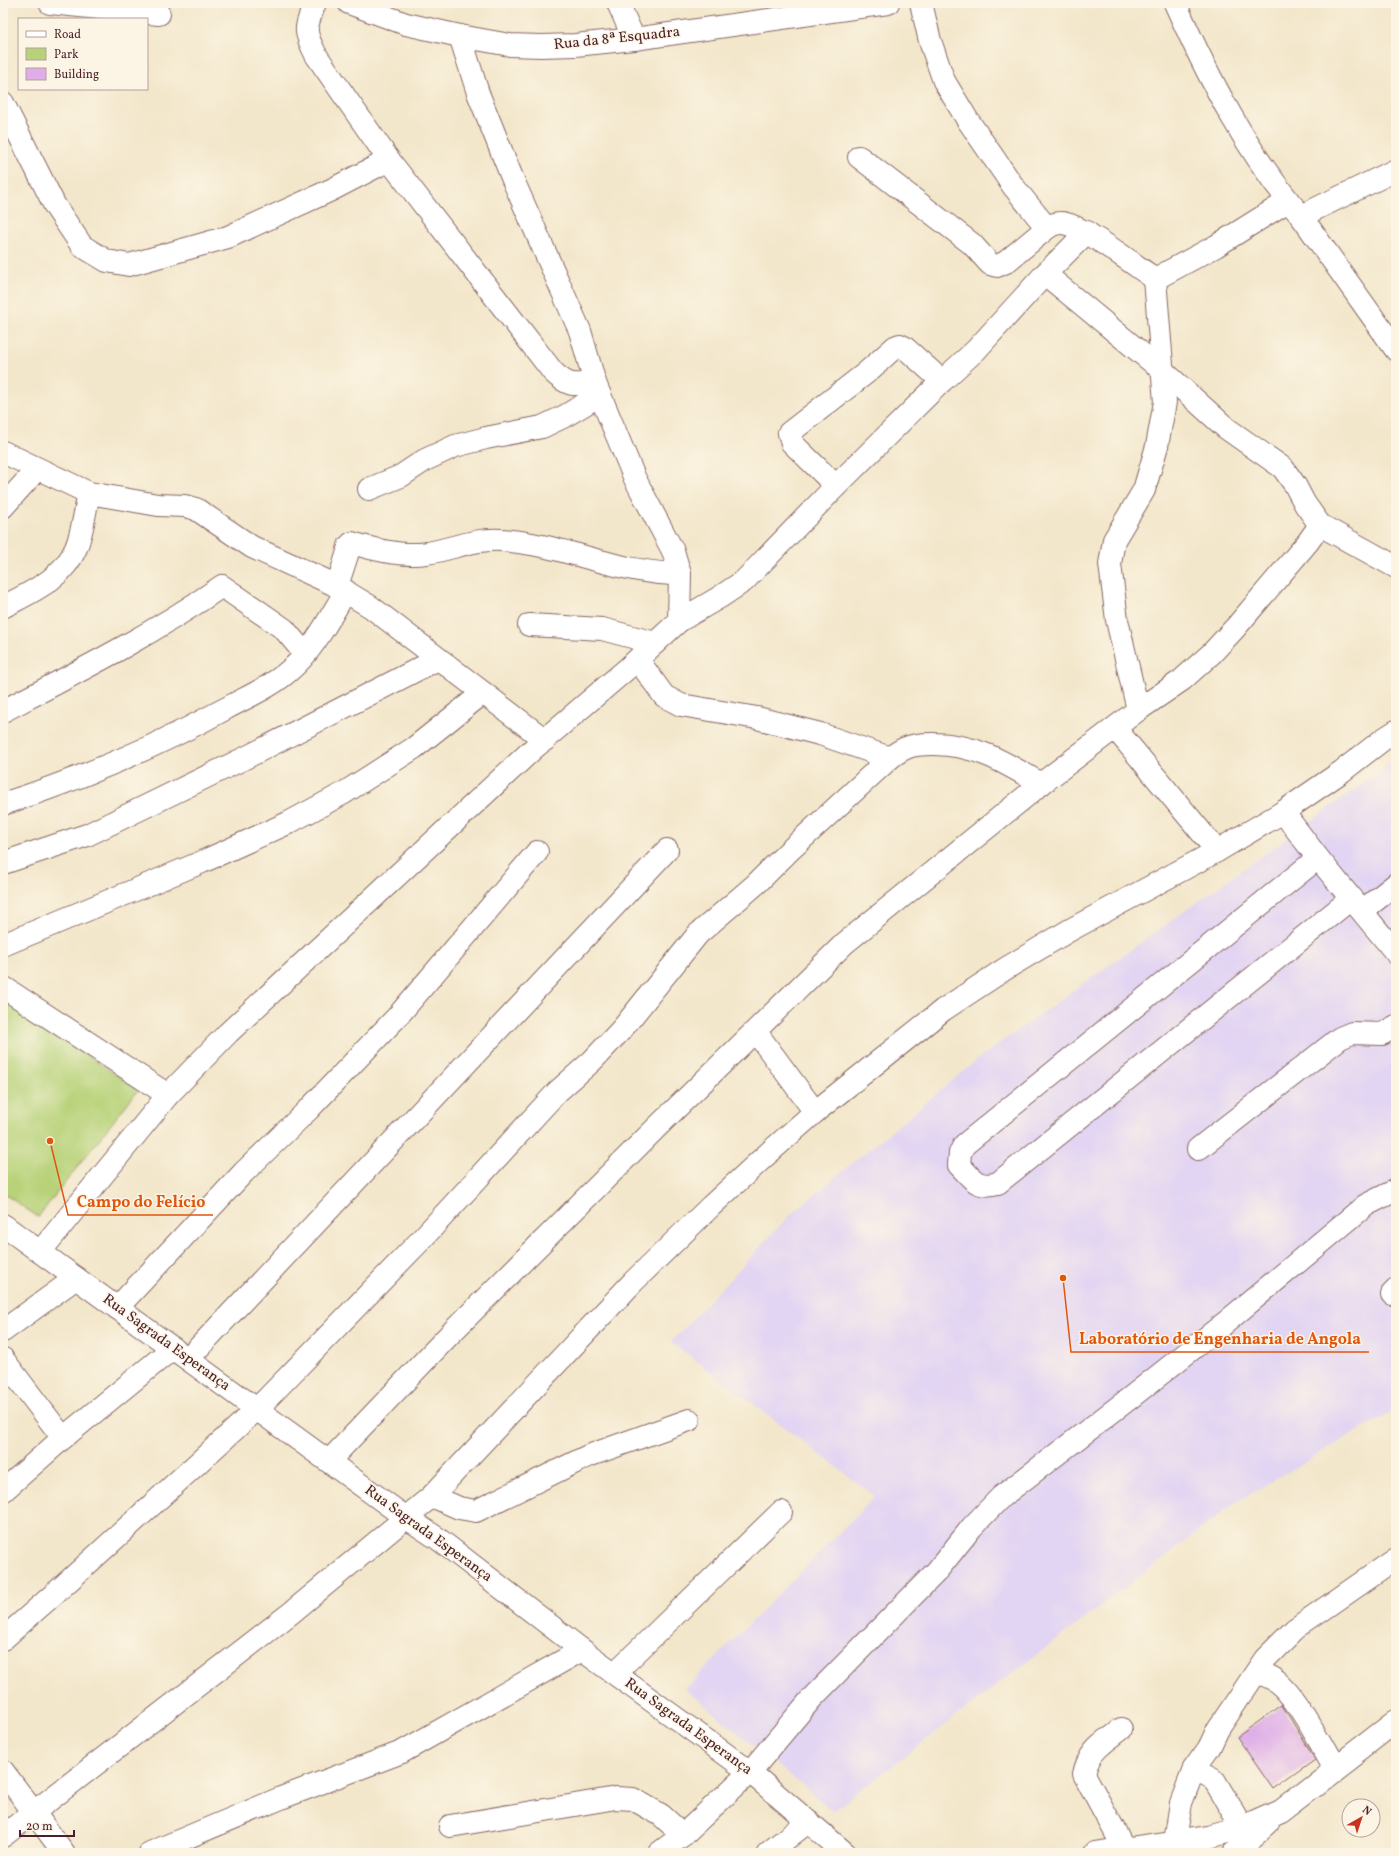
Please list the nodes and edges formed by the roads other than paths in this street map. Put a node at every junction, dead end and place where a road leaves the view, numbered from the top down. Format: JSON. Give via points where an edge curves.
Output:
{"nodes":[{"id":1,"x":50,"y":3,"type":"edge"},
{"id":2,"x":315,"y":3,"type":"edge"},
{"id":3,"x":349,"y":3,"type":"edge"},
{"id":4,"x":398,"y":3,"type":"edge"},
{"id":5,"x":618,"y":3,"type":"edge"},
{"id":6,"x":888,"y":3,"type":"edge"},
{"id":7,"x":921,"y":3,"type":"edge"},
{"id":8,"x":1175,"y":3,"type":"edge"},
{"id":9,"x":159,"y":14,"type":"dead end"},
{"id":10,"x":406,"y":24,"type":"junction"},
{"id":11,"x":460,"y":36,"type":"junction"},
{"id":12,"x":634,"y":39,"type":"junction"},
{"id":13,"x":3,"y":103,"type":"edge"},
{"id":14,"x":860,"y":157,"type":"dead end"},
{"id":15,"x":389,"y":160,"type":"junction"},
{"id":16,"x":1396,"y":170,"type":"edge"},
{"id":17,"x":1295,"y":208,"type":"junction"},
{"id":18,"x":1046,"y":228,"type":"junction"},
{"id":19,"x":1087,"y":232,"type":"junction"},
{"id":20,"x":1045,"y":274,"type":"junction"},
{"id":21,"x":1155,"y":279,"type":"junction"},
{"id":22,"x":1396,"y":350,"type":"edge"},
{"id":23,"x":1163,"y":371,"type":"junction"},
{"id":24,"x":942,"y":381,"type":"junction"},
{"id":25,"x":597,"y":389,"type":"junction"},
{"id":26,"x":3,"y":452,"type":"edge"},
{"id":27,"x":37,"y":469,"type":"junction"},
{"id":28,"x":836,"y":486,"type":"junction"},
{"id":29,"x":369,"y":489,"type":"dead end"},
{"id":30,"x":89,"y":493,"type":"junction"},
{"id":31,"x":3,"y":507,"type":"edge"},
{"id":32,"x":1320,"y":525,"type":"junction"},
{"id":33,"x":1396,"y":567,"type":"edge"},
{"id":34,"x":680,"y":574,"type":"junction"},
{"id":35,"x":342,"y":589,"type":"junction"},
{"id":36,"x":3,"y":607,"type":"edge"},
{"id":37,"x":679,"y":621,"type":"junction"},
{"id":38,"x":529,"y":625,"type":"dead end"},
{"id":39,"x":655,"y":643,"type":"junction"},
{"id":40,"x":305,"y":654,"type":"junction"},
{"id":41,"x":438,"y":659,"type":"junction"},
{"id":42,"x":638,"y":660,"type":"junction"},
{"id":43,"x":483,"y":693,"type":"junction"},
{"id":44,"x":1138,"y":710,"type":"junction"},
{"id":45,"x":3,"y":711,"type":"edge"},
{"id":46,"x":1115,"y":728,"type":"junction"},
{"id":47,"x":1396,"y":731,"type":"edge"},
{"id":48,"x":545,"y":740,"type":"junction"},
{"id":49,"x":890,"y":758,"type":"junction"},
{"id":50,"x":1042,"y":784,"type":"junction"},
{"id":51,"x":3,"y":804,"type":"edge"},
{"id":52,"x":1283,"y":812,"type":"junction"},
{"id":53,"x":667,"y":850,"type":"dead end"},
{"id":54,"x":1217,"y":851,"type":"junction"},
{"id":55,"x":537,"y":852,"type":"dead end"},
{"id":56,"x":1318,"y":858,"type":"junction"},
{"id":57,"x":3,"y":863,"type":"edge"},
{"id":58,"x":1396,"y":884,"type":"edge"},
{"id":59,"x":1357,"y":904,"type":"junction"},
{"id":60,"x":3,"y":945,"type":"edge"},
{"id":61,"x":1396,"y":952,"type":"edge"},
{"id":62,"x":3,"y":987,"type":"edge"},
{"id":63,"x":1396,"y":1026,"type":"edge"},
{"id":64,"x":756,"y":1032,"type":"junction"},
{"id":65,"x":168,"y":1095,"type":"junction"},
{"id":66,"x":815,"y":1112,"type":"junction"},
{"id":67,"x":1198,"y":1149,"type":"dead end"},
{"id":68,"x":1396,"y":1190,"type":"edge"},
{"id":69,"x":3,"y":1225,"type":"edge"},
{"id":70,"x":40,"y":1252,"type":"junction"},
{"id":71,"x":76,"y":1278,"type":"junction"},
{"id":72,"x":117,"y":1308,"type":"junction"},
{"id":73,"x":3,"y":1331,"type":"edge"},
{"id":74,"x":181,"y":1354,"type":"junction"},
{"id":75,"x":3,"y":1359,"type":"edge"},
{"id":76,"x":257,"y":1409,"type":"junction"},
{"id":77,"x":689,"y":1420,"type":"dead end"},
{"id":78,"x":63,"y":1438,"type":"junction"},
{"id":79,"x":329,"y":1462,"type":"junction"},
{"id":80,"x":3,"y":1491,"type":"edge"},
{"id":81,"x":432,"y":1496,"type":"junction"},
{"id":82,"x":782,"y":1512,"type":"dead end"},
{"id":83,"x":405,"y":1517,"type":"junction"},
{"id":84,"x":1396,"y":1559,"type":"edge"},
{"id":85,"x":3,"y":1639,"type":"edge"},
{"id":86,"x":582,"y":1650,"type":"junction"},
{"id":87,"x":1257,"y":1672,"type":"junction"},
{"id":88,"x":614,"y":1673,"type":"junction"},
{"id":89,"x":1396,"y":1722,"type":"edge"},
{"id":90,"x":1121,"y":1729,"type":"dead end"},
{"id":91,"x":1335,"y":1768,"type":"junction"},
{"id":92,"x":1194,"y":1770,"type":"junction"},
{"id":93,"x":3,"y":1771,"type":"edge"},
{"id":94,"x":750,"y":1772,"type":"junction"},
{"id":95,"x":1281,"y":1811,"type":"junction"},
{"id":96,"x":34,"y":1812,"type":"junction"},
{"id":97,"x":809,"y":1821,"type":"junction"},
{"id":98,"x":450,"y":1826,"type":"dead end"},
{"id":99,"x":1243,"y":1828,"type":"junction"},
{"id":100,"x":683,"y":1835,"type":"junction"},
{"id":101,"x":3,"y":1836,"type":"edge"},
{"id":102,"x":1175,"y":1841,"type":"junction"},
{"id":103,"x":1124,"y":1848,"type":"junction"},
{"id":104,"x":64,"y":1853,"type":"edge"},
{"id":105,"x":150,"y":1853,"type":"edge"},
{"id":106,"x":659,"y":1853,"type":"edge"},
{"id":107,"x":768,"y":1853,"type":"edge"},
{"id":108,"x":846,"y":1853,"type":"edge"},
{"id":109,"x":1095,"y":1853,"type":"edge"},
{"id":110,"x":1235,"y":1853,"type":"edge"}],
"edges":[{"from":1,"to":9,"type":"street"},
{"from":2,"to":15,"type":"street","via":[[306,27],[307,37],[316,55]]},
{"from":3,"to":10,"type":"street","name":"Rua da 8ª Esquadra"},
{"from":4,"to":10,"type":"street"},
{"from":5,"to":12,"type":"street"},
{"from":6,"to":12,"type":"street","name":"Rua da 8ª Esquadra"},
{"from":7,"to":18,"type":"street","via":[[928,35],[944,81],[1013,186]]},
{"from":8,"to":17,"type":"street","via":[[1231,117]]},
{"from":10,"to":11,"type":"street","name":"Rua da 8ª Esquadra"},
{"from":11,"to":12,"type":"street","name":"Rua da 8ª Esquadra","via":[[542,46]]},
{"from":11,"to":25,"type":"street","via":[[478,93],[507,165],[580,331]]},
{"from":13,"to":15,"type":"street","via":[[55,206],[82,246],[107,261],[128,265],[228,237],[331,190]]},
{"from":14,"to":18,"type":"street","via":[[972,244],[990,264],[997,266],[1006,262]]},
{"from":15,"to":25,"type":"street","via":[[553,372],[564,383]]},
{"from":16,"to":17,"type":"street"},
{"from":17,"to":21,"type":"street"},
{"from":17,"to":22,"type":"street"},
{"from":18,"to":19,"type":"street","via":[[1054,223],[1063,222]]},
{"from":19,"to":20,"type":"street"},
{"from":19,"to":21,"type":"street"},
{"from":20,"to":23,"type":"street"},
{"from":20,"to":24,"type":"street","via":[[976,350]]},
{"from":21,"to":23,"type":"street"},
{"from":23,"to":32,"type":"street","via":[[1226,428],[1283,468]]},
{"from":23,"to":44,"type":"street","via":[[1165,402],[1157,446],[1144,490],[1114,540],[1110,564],[1117,620]]},
{"from":24,"to":28,"type":"street"},
{"from":24,"to":28,"type":"street","via":[[900,345],[789,433],[792,443]]},
{"from":25,"to":29,"type":"street","via":[[565,416],[542,427],[455,446],[425,460],[401,476]]},
{"from":25,"to":34,"type":"street","via":[[636,479],[673,552]]},
{"from":26,"to":27,"type":"street"},
{"from":27,"to":30,"type":"street"},
{"from":27,"to":31,"type":"street"},
{"from":28,"to":37,"type":"street","via":[[744,581]]},
{"from":30,"to":35,"type":"street","via":[[196,509],[252,547]]},
{"from":30,"to":36,"type":"street","via":[[76,548],[65,567],[50,581]]},
{"from":32,"to":33,"type":"street"},
{"from":32,"to":44,"type":"street","via":[[1304,548],[1212,653],[1182,680]]},
{"from":34,"to":35,"type":"street","via":[[643,571],[549,548],[503,540],[486,539],[426,553],[399,553],[352,544],[349,546]]},
{"from":34,"to":37,"type":"street"},
{"from":35,"to":40,"type":"street"},
{"from":35,"to":41,"type":"street","via":[[371,607]]},
{"from":37,"to":39,"type":"street"},
{"from":38,"to":39,"type":"street","via":[[602,629]]},
{"from":39,"to":42,"type":"street"},
{"from":40,"to":45,"type":"street","via":[[284,629],[222,586],[182,614],[119,651]]},
{"from":40,"to":51,"type":"street","via":[[290,670],[270,685],[185,731],[58,786]]},
{"from":41,"to":43,"type":"street"},
{"from":41,"to":57,"type":"street","via":[[251,756],[87,835]]},
{"from":42,"to":48,"type":"street"},
{"from":42,"to":49,"type":"street","via":[[664,696],[681,706],[757,718],[820,734]]},
{"from":43,"to":48,"type":"street"},
{"from":43,"to":60,"type":"street","via":[[414,748],[344,793],[288,823],[202,862]]},
{"from":44,"to":46,"type":"street"},
{"from":46,"to":50,"type":"street"},
{"from":46,"to":54,"type":"street"},
{"from":47,"to":52,"type":"street"},
{"from":48,"to":65,"type":"street","via":[[240,1022]]},
{"from":49,"to":50,"type":"street","via":[[907,747],[948,744],[974,749],[1008,764]]},
{"from":49,"to":76,"type":"street","via":[[756,884],[698,934],[602,1051],[557,1092],[419,1242]]},
{"from":50,"to":64,"type":"street","via":[[845,943]]},
{"from":52,"to":54,"type":"street"},
{"from":52,"to":56,"type":"street"},
{"from":53,"to":74,"type":"street"},
{"from":54,"to":66,"type":"street","via":[[1070,930],[1005,969],[943,1010]]},
{"from":55,"to":72,"type":"street","via":[[397,1017],[309,1109],[244,1172]]},
{"from":56,"to":59,"type":"street"},
{"from":56,"to":59,"type":"street","via":[[964,1145],[959,1165],[978,1185],[998,1183]]},
{"from":58,"to":59,"type":"street"},
{"from":59,"to":61,"type":"street"},
{"from":62,"to":65,"type":"street"},
{"from":63,"to":67,"type":"street","via":[[1382,1034],[1352,1033],[1340,1038]]},
{"from":64,"to":66,"type":"street"},
{"from":64,"to":79,"type":"street","via":[[655,1129],[458,1327]]},
{"from":65,"to":70,"type":"street"},
{"from":66,"to":81,"type":"street","via":[[757,1163],[633,1282]]},
{"from":68,"to":94,"type":"street","via":[[1366,1205],[1225,1323],[1001,1497],[972,1527],[936,1572],[812,1698]]},
{"from":69,"to":70,"type":"street","name":"Rua Sagrada Esperança"},
{"from":70,"to":71,"type":"street","name":"Rua Sagrada Esperança"},
{"from":71,"to":72,"type":"street","name":"Rua Sagrada Esperança"},
{"from":71,"to":73,"type":"street"},
{"from":72,"to":74,"type":"street","name":"Rua Sagrada Esperança"},
{"from":74,"to":76,"type":"street","name":"Rua Sagrada Esperança"},
{"from":74,"to":78,"type":"street"},
{"from":75,"to":78,"type":"street"},
{"from":76,"to":79,"type":"street","name":"Rua Sagrada Esperança"},
{"from":76,"to":85,"type":"street"},
{"from":77,"to":81,"type":"street","via":[[588,1456],[476,1511],[459,1508]]},
{"from":78,"to":80,"type":"street"},
{"from":79,"to":83,"type":"street","name":"Rua Sagrada Esperança"},
{"from":81,"to":83,"type":"street"},
{"from":82,"to":88,"type":"street"},
{"from":83,"to":86,"type":"street","name":"Rua Sagrada Esperança","via":[[437,1538]]},
{"from":83,"to":96,"type":"street","via":[[291,1613]]},
{"from":84,"to":87,"type":"street","via":[[1295,1628]]},
{"from":86,"to":88,"type":"street","name":"Rua Sagrada Esperança"},
{"from":86,"to":105,"type":"street","via":[[402,1752],[281,1798]]},
{"from":87,"to":91,"type":"street","via":[[1278,1683],[1291,1696]]},
{"from":87,"to":92,"type":"street"},
{"from":88,"to":94,"type":"street","name":"Rua Sagrada Esperança"},
{"from":89,"to":91,"type":"street"},
{"from":90,"to":103,"type":"street","via":[[1092,1753],[1084,1774]]},
{"from":91,"to":95,"type":"street"},
{"from":92,"to":99,"type":"street","via":[[1213,1778]]},
{"from":92,"to":102,"type":"street","via":[[1181,1803]]},
{"from":93,"to":96,"type":"street"},
{"from":94,"to":97,"type":"street","name":"Rua Sagrada Esperança"},
{"from":94,"to":100,"type":"street"},
{"from":95,"to":99,"type":"street"},
{"from":95,"to":110,"type":"street"},
{"from":96,"to":101,"type":"street"},
{"from":96,"to":104,"type":"street"},
{"from":97,"to":107,"type":"street"},
{"from":97,"to":108,"type":"street","name":"Rua Sagrada Esperança"},
{"from":98,"to":100,"type":"street","via":[[616,1798],[633,1799],[661,1815]]},
{"from":99,"to":102,"type":"street","via":[[1224,1834]]},
{"from":100,"to":106,"type":"street"},
{"from":102,"to":103,"type":"street"},
{"from":103,"to":109,"type":"street"}]}
